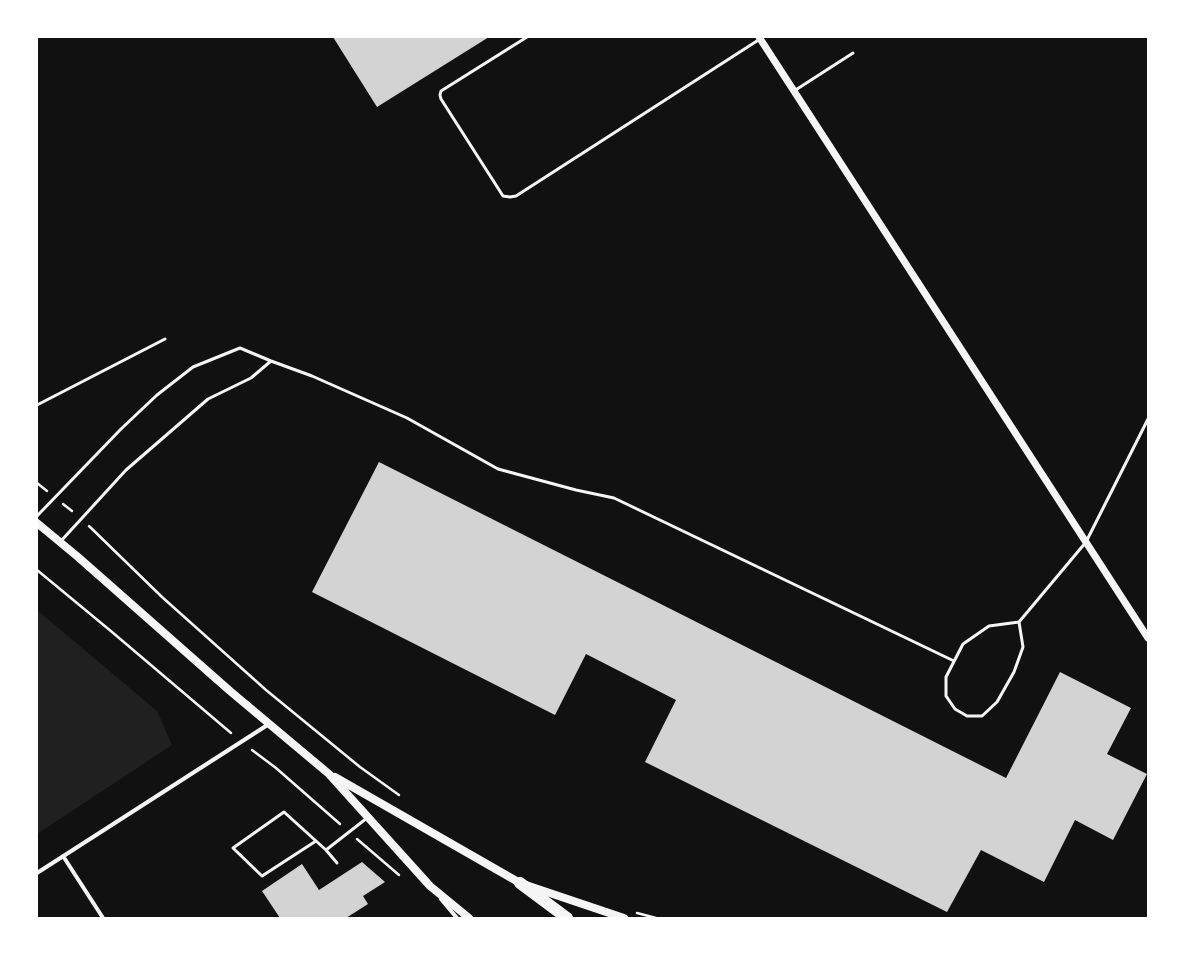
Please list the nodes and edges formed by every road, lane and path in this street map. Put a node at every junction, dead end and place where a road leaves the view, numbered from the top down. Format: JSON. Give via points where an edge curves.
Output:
{"nodes":[{"id":1,"x":527,"y":37,"type":"edge"},
{"id":2,"x":760,"y":38,"type":"edge"},
{"id":3,"x":853,"y":53,"type":"dead end"},
{"id":4,"x":794,"y":90,"type":"junction"},
{"id":5,"x":165,"y":339,"type":"dead end"},
{"id":6,"x":270,"y":361,"type":"junction"},
{"id":7,"x":37,"y":405,"type":"edge"},
{"id":8,"x":1148,"y":420,"type":"edge"},
{"id":9,"x":1143,"y":430,"type":"junction"},
{"id":10,"x":1148,"y":432,"type":"edge"},
{"id":11,"x":37,"y":482,"type":"edge"},
{"id":12,"x":55,"y":497,"type":"junction"},
{"id":13,"x":37,"y":516,"type":"edge"},
{"id":14,"x":82,"y":520,"type":"junction"},
{"id":15,"x":37,"y":523,"type":"edge"},
{"id":16,"x":61,"y":542,"type":"junction"},
{"id":17,"x":1086,"y":542,"type":"junction"},
{"id":18,"x":1019,"y":622,"type":"junction"},
{"id":19,"x":1148,"y":638,"type":"edge"},
{"id":20,"x":954,"y":661,"type":"junction"},
{"id":21,"x":269,"y":724,"type":"junction"},
{"id":22,"x":329,"y":774,"type":"junction"},
{"id":23,"x":404,"y":799,"type":"dead end"},
{"id":24,"x":368,"y":818,"type":"junction"},
{"id":25,"x":316,"y":841,"type":"junction"},
{"id":26,"x":326,"y":850,"type":"junction"},
{"id":27,"x":63,"y":856,"type":"junction"},
{"id":28,"x":337,"y":863,"type":"dead end"},
{"id":29,"x":37,"y":873,"type":"edge"},
{"id":30,"x":520,"y":883,"type":"junction"},
{"id":31,"x":430,"y":886,"type":"junction"},
{"id":32,"x":635,"y":912,"type":"dead end"},
{"id":33,"x":103,"y":918,"type":"edge"},
{"id":34,"x":457,"y":918,"type":"edge"},
{"id":35,"x":469,"y":918,"type":"edge"},
{"id":36,"x":567,"y":918,"type":"edge"},
{"id":37,"x":624,"y":918,"type":"edge"},
{"id":38,"x":656,"y":918,"type":"edge"}],
"edges":[{"from":1,"to":2,"type":"lane","via":[[442,91],[440,95],[503,196],[510,197],[516,196]]},
{"from":2,"to":4,"type":"street"},
{"from":3,"to":4,"type":"lane"},
{"from":4,"to":17,"type":"street"},
{"from":5,"to":7,"type":"lane"},
{"from":6,"to":12,"type":"lane","via":[[240,348],[193,367],[157,395]]},
{"from":6,"to":14,"type":"lane","via":[[251,378],[208,399],[126,470]]},
{"from":6,"to":20,"type":"lane","via":[[312,376],[407,418],[498,468],[614,498]]},
{"from":8,"to":9,"type":"lane"},
{"from":9,"to":10,"type":"lane"},
{"from":9,"to":17,"type":"lane"},
{"from":11,"to":12,"type":"path"},
{"from":12,"to":13,"type":"lane"},
{"from":12,"to":14,"type":"path"},
{"from":14,"to":16,"type":"lane"},
{"from":14,"to":23,"type":"path","via":[[162,597],[266,690],[360,767]]},
{"from":15,"to":16,"type":"main road"},
{"from":16,"to":21,"type":"main road"},
{"from":17,"to":18,"type":"lane"},
{"from":17,"to":19,"type":"street"},
{"from":18,"to":20,"type":"lane","via":[[989,626],[963,644]]},
{"from":18,"to":20,"type":"lane","via":[[1023,647],[1014,672],[997,702],[982,716],[967,716],[955,709],[946,696],[946,677]]},
{"from":21,"to":22,"type":"main road"},
{"from":21,"to":27,"type":"street"},
{"from":22,"to":24,"type":"main road"},
{"from":22,"to":30,"type":"main road"},
{"from":24,"to":26,"type":"lane"},
{"from":24,"to":31,"type":"main road"},
{"from":25,"to":25,"type":"lane","via":[[284,812],[233,848],[262,876]]},
{"from":25,"to":26,"type":"lane"},
{"from":26,"to":28,"type":"lane"},
{"from":27,"to":29,"type":"street"},
{"from":27,"to":33,"type":"street"},
{"from":30,"to":36,"type":"highway"},
{"from":30,"to":37,"type":"main road"},
{"from":31,"to":34,"type":"street"},
{"from":31,"to":35,"type":"main road"},
{"from":32,"to":38,"type":"path"}]}
